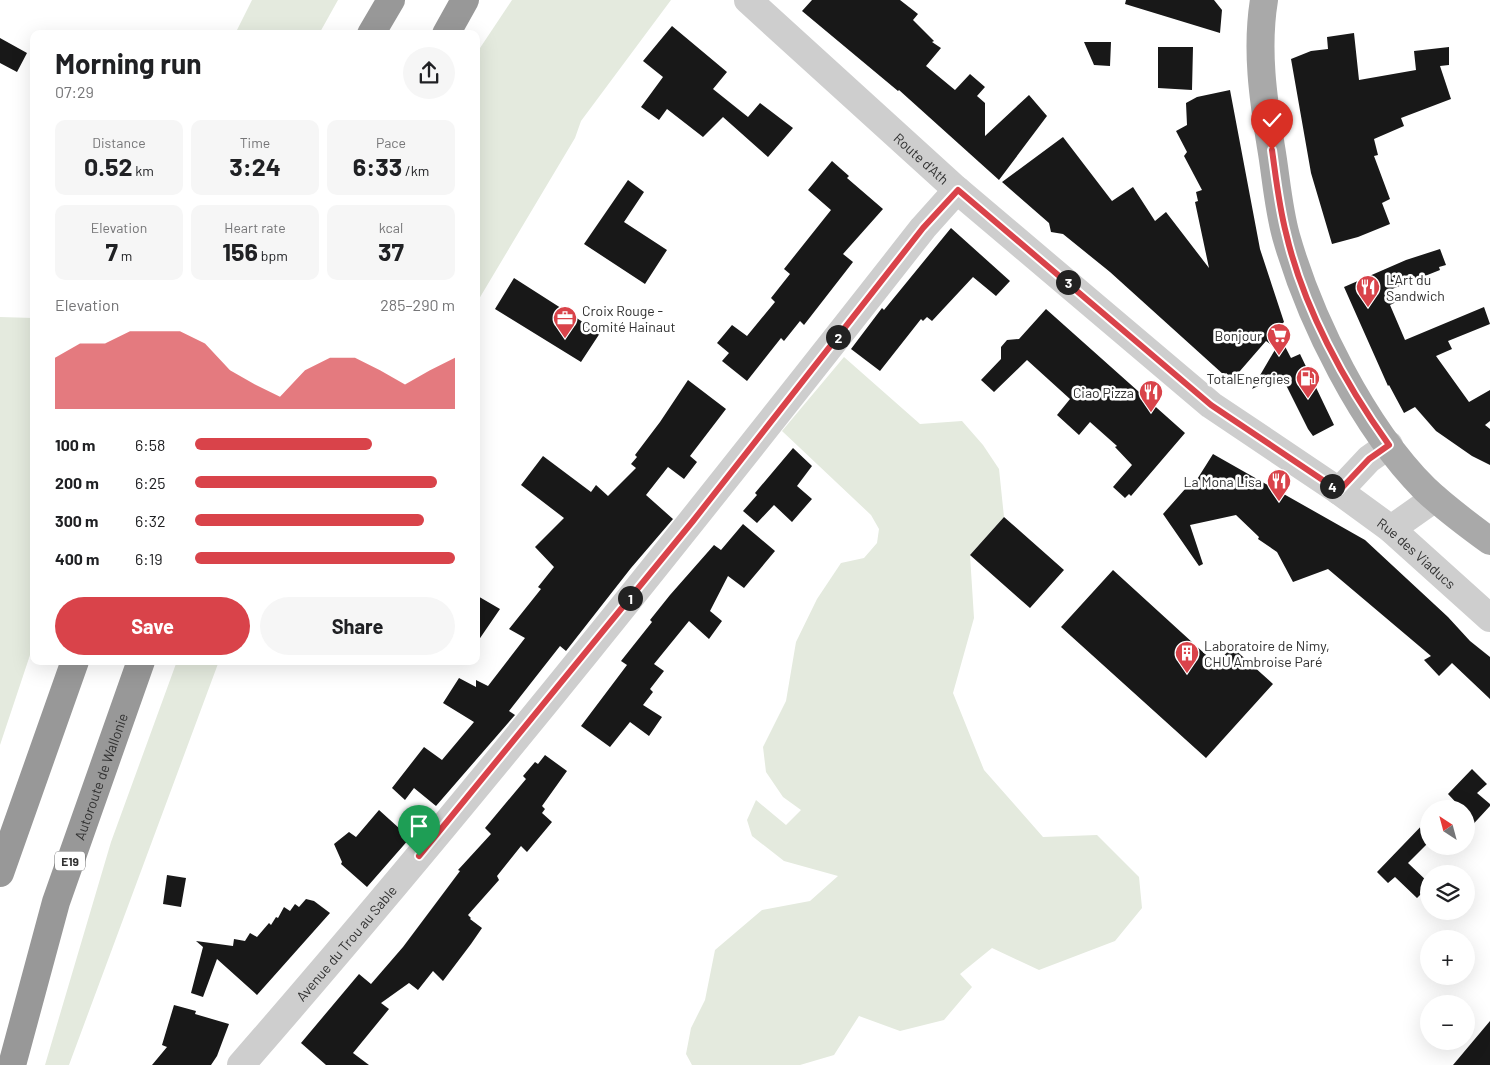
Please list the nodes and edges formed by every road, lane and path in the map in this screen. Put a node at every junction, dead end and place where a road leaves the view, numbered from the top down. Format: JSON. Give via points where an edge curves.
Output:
{"nodes":[{"id":1,"x":391,"y":0,"type":"edge"},
{"id":2,"x":465,"y":0,"type":"edge"},
{"id":3,"x":748,"y":0,"type":"edge"},
{"id":4,"x":1264,"y":0,"type":"edge"},
{"id":5,"x":373,"y":30,"type":"edge"},
{"id":6,"x":448,"y":30,"type":"edge"},
{"id":7,"x":958,"y":190,"type":"junction"},
{"id":8,"x":1389,"y":445,"type":"junction"},
{"id":9,"x":1339,"y":491,"type":"junction"},
{"id":10,"x":1435,"y":498,"type":"junction"},
{"id":11,"x":1391,"y":529,"type":"junction"},
{"id":12,"x":1490,"y":541,"type":"edge"},
{"id":13,"x":1490,"y":618,"type":"edge"},
{"id":14,"x":74,"y":665,"type":"edge"},
{"id":15,"x":140,"y":665,"type":"edge"},
{"id":16,"x":0,"y":873,"type":"edge"},
{"id":17,"x":12,"y":1065,"type":"edge"},
{"id":18,"x":241,"y":1065,"type":"edge"}],
"edges":[{"from":1,"to":5,"type":"highway"},
{"from":2,"to":6,"type":"highway"},
{"from":3,"to":7,"type":"street","name":"Route d'Ath"},
{"from":4,"to":8,"type":"main road","via":[[1260,50],[1264,102],[1286,234],[1316,319],[1345,376]]},
{"from":7,"to":9,"type":"street","name":"Route d'Ath","via":[[1211,405]]},
{"from":7,"to":18,"type":"street","name":"Avenue du Trou au Sable","via":[[923,228],[693,521],[459,809]]},
{"from":8,"to":9,"type":"street","via":[[1369,459]]},
{"from":8,"to":10,"type":"main road"},
{"from":9,"to":11,"type":"street","name":"Rue des Viaducs"},
{"from":10,"to":11,"type":"street"},
{"from":10,"to":12,"type":"main road"},
{"from":11,"to":13,"type":"street","name":"Rue des Viaducs"},
{"from":14,"to":16,"type":"highway"},
{"from":15,"to":17,"type":"highway","name":"Autoroute de Wallonie","number":"E19","via":[[56,902]]}]}
